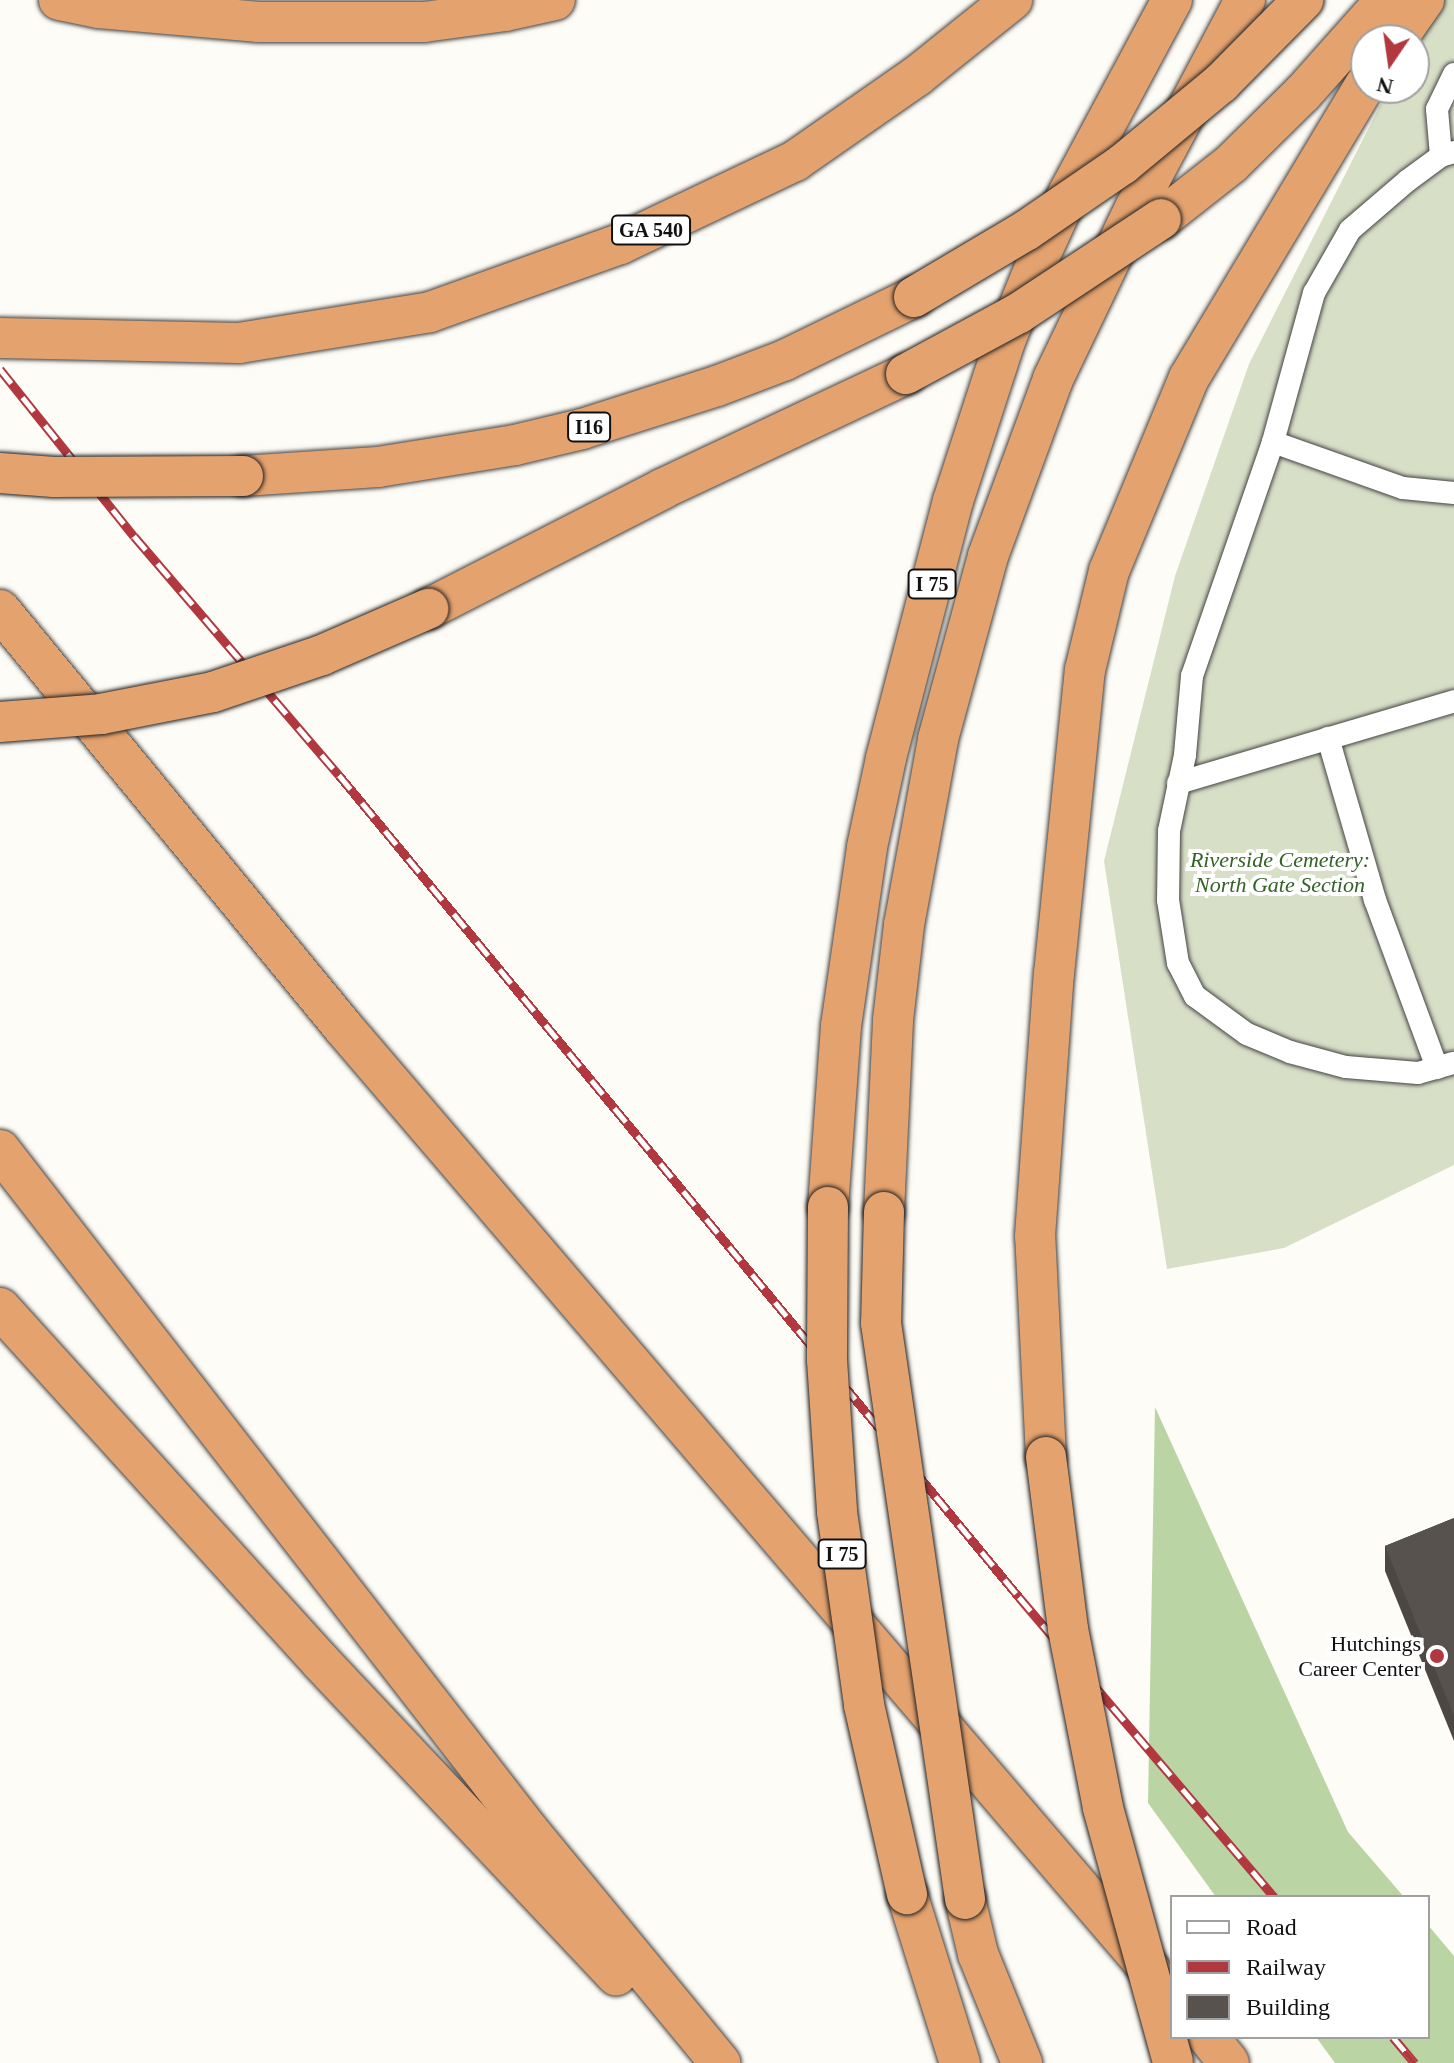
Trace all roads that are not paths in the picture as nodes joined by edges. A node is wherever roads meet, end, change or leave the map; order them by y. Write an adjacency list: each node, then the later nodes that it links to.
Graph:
1 (59, 0): 2 (highway)
2 (555, 0)
3 (1012, 0): 13 (highway, GA 540)
4 (1172, 0): 29 (highway, I 75, bridge)
5 (1245, 0): 30 (highway, I 75, bridge)
6 (1303, 0): 15 (highway, I16, bridge)
7 (1386, 0): 19 (highway, bridge)
8 (1424, 0): 9 (highway)
9 (1407, 24)
10 (1454, 74): 12 (street)
11 (1354, 104): 31 (highway, bridge)
12 (1448, 154): 14 (street)
13 (0, 338)
14 (1273, 442): 16 (street); 21 (street)
15 (0, 473)
16 (1454, 493)
17 (0, 610): 25 (highway)
18 (1454, 701): 20 (street)
19 (0, 722)
20 (1328, 738): 21 (street); 22 (street)
21 (1178, 783): 22 (street)
22 (1445, 1066)
23 (0, 1150): 28 (highway)
24 (0, 1308): 27 (highway)
25 (1170, 1994)
26 (1210, 2039): 32 (highway)
27 (702, 2063)
28 (720, 2063)
29 (960, 2063)
30 (1022, 2063)
31 (1173, 2063)
32 (1229, 2063)

